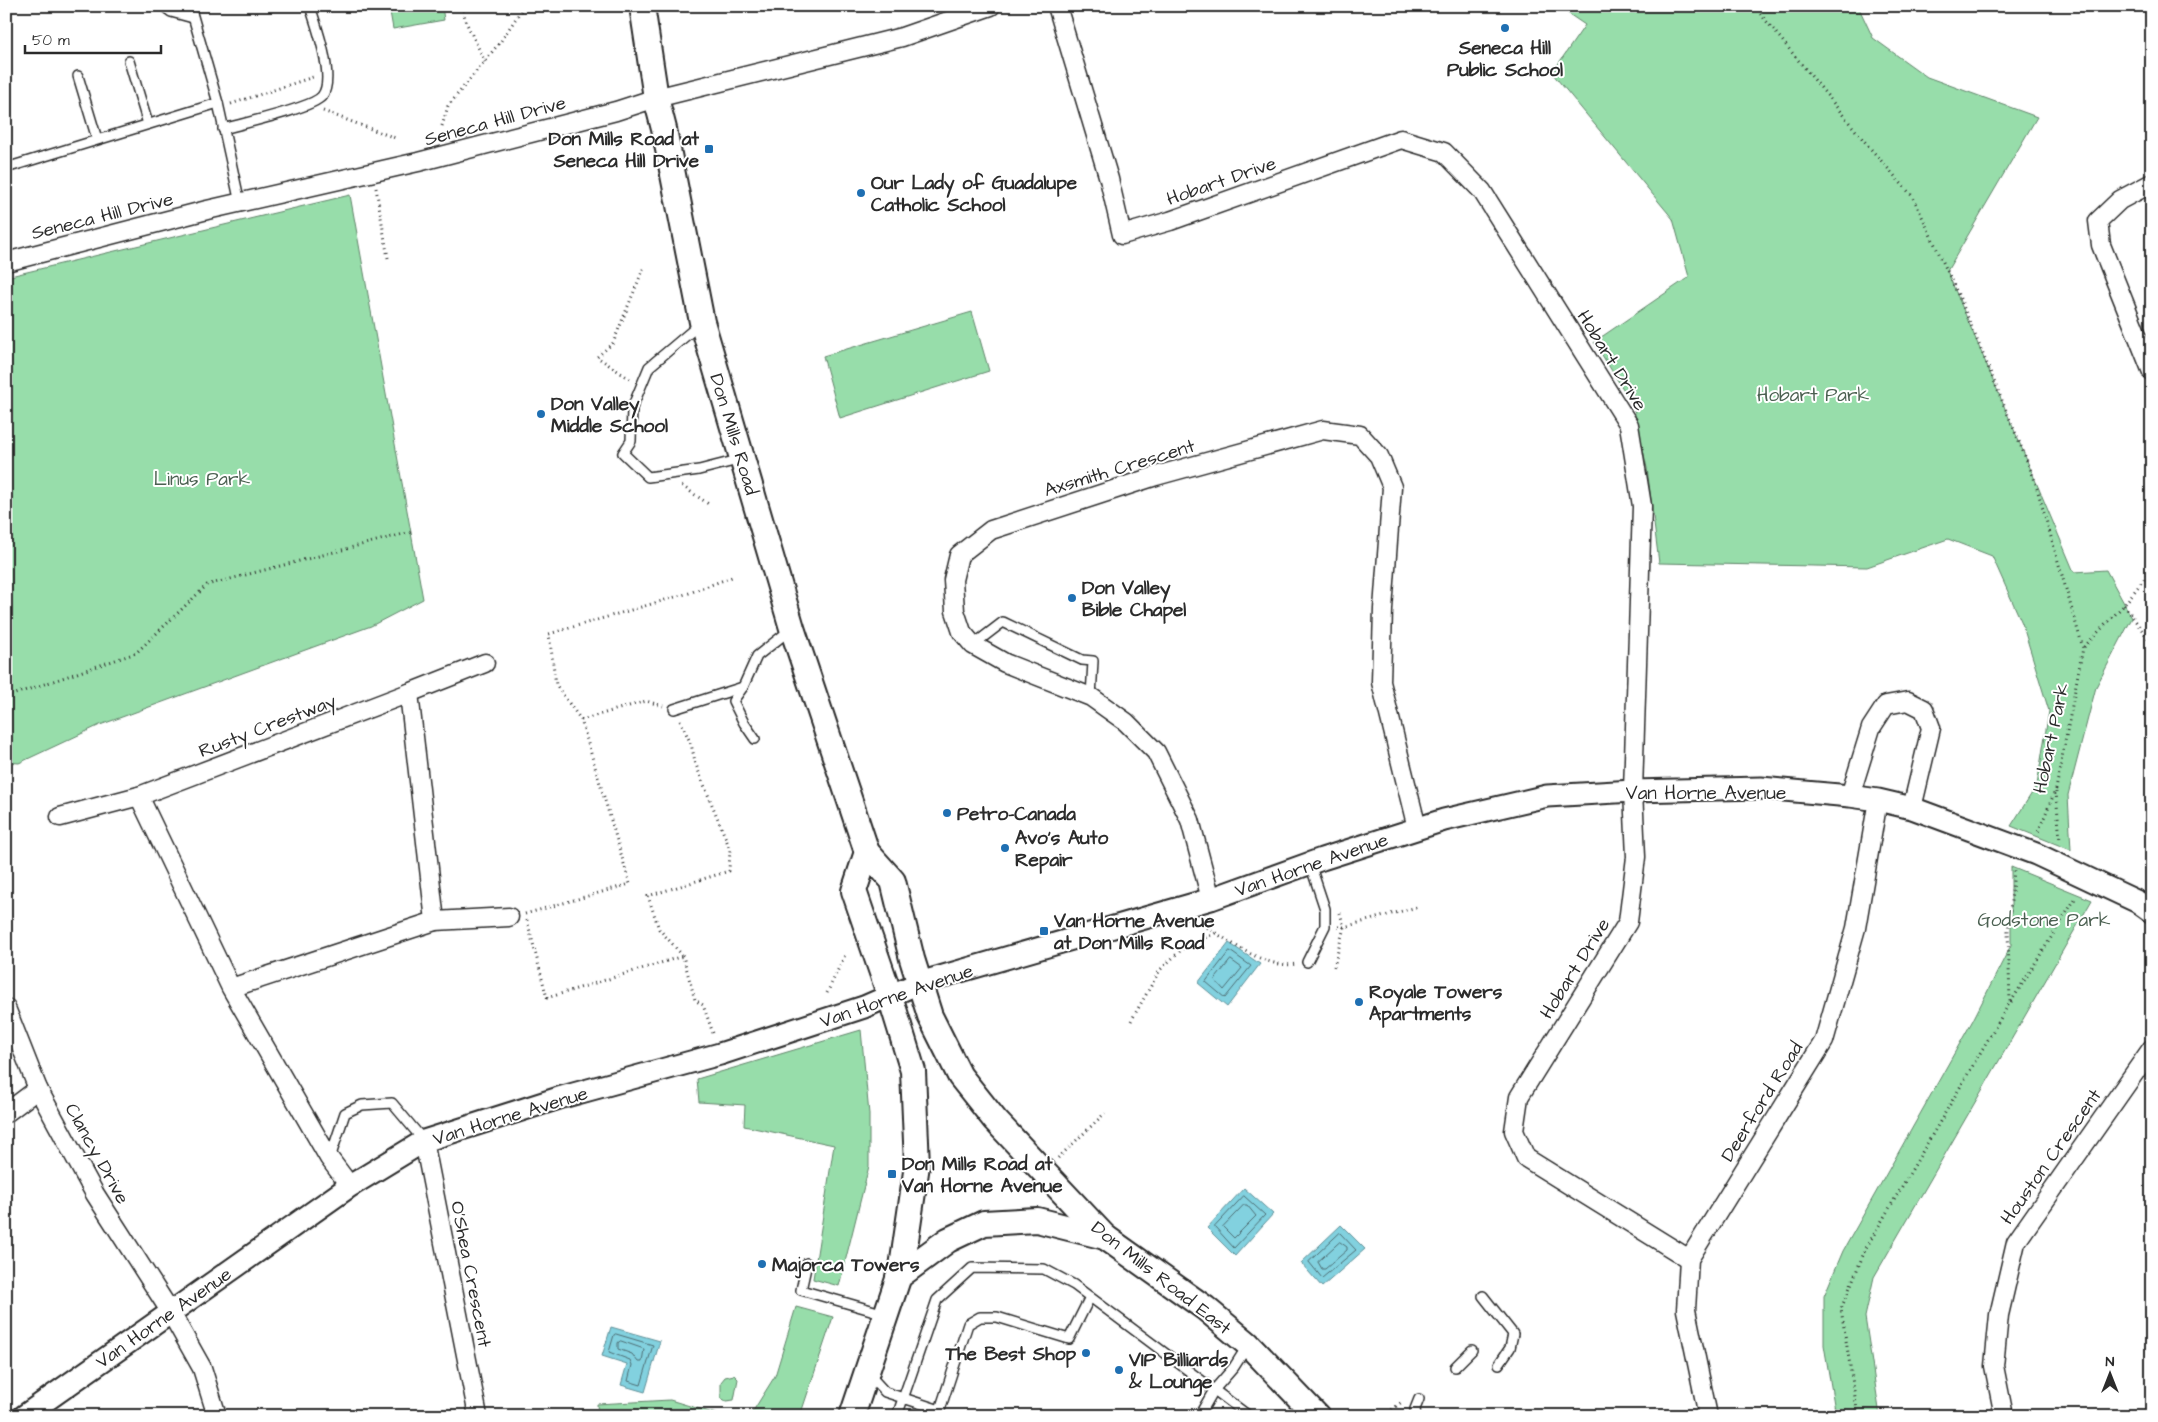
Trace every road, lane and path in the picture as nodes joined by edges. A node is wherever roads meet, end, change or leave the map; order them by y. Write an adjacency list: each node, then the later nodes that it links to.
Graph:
1 (163, 6): 10 (lane)
2 (190, 6): 10 (lane)
3 (310, 6): 13 (lane)
4 (462, 6): 12 (path)
5 (524, 6): 12 (path)
6 (642, 6): 15 (main road, Don Mills Road)
7 (991, 6): 15 (street, Seneca Hill Drive)
8 (1057, 6): 54 (street, Hobart Drive)
9 (1754, 6): 44 (path, Hobart Park)
10 (193, 18): 17 (lane)
11 (129, 61): 19 (lane)
12 (485, 62): 20 (path)
13 (326, 73): 16 (path); 18 (lane)
14 (78, 76): 22 (lane)
15 (656, 98): 25 (street, Seneca Hill Drive); 31 (main road, Don Mills Road)
16 (228, 99)
17 (218, 103): 19 (lane); 21 (lane)
18 (306, 104): 21 (lane); 23 (path)
19 (148, 124): 22 (lane)
20 (442, 126)
21 (223, 129): 27 (lane)
22 (97, 139): 24 (lane)
23 (398, 139)
24 (6, 168)
25 (374, 172): 27 (street, Seneca Hill Drive); 28 (path)
26 (2152, 183): 32 (street)
27 (240, 203): 29 (street, Seneca Hill Drive)
28 (388, 258)
29 (6, 262)
30 (644, 267): 33 (path)
31 (702, 322): 33 (lane); 34 (main road, Don Mills Road)
32 (2152, 372)
33 (641, 387): 35 (lane)
34 (743, 459): 35 (lane); 41 (main road, Don Mills Road)
35 (666, 476): 36 (path)
36 (710, 505)
37 (411, 532): 48 (path)
38 (2152, 568): 40 (path)
39 (732, 576): 51 (path)
40 (2124, 605): 42 (path); 44 (path)
41 (792, 628): 46 (lane); 63 (main road, Don Mills Road)
42 (2152, 644)
43 (973, 645): 49 (street, Axsmith Crescent); 49 (lane); 60 (street, Axsmith Crescent)
44 (2083, 648): 53 (path, Hobart Park)
45 (484, 663): 47 (street, Rusty Crestway)
46 (743, 687): 50 (lane); 52 (lane)
47 (409, 693): 55 (street, Rusty Crestway); 72 (street)
48 (6, 697)
49 (1091, 697): 66 (street, Axsmith Crescent)
50 (674, 709): 51 (path); 76 (path)
51 (581, 720): 76 (path)
52 (755, 739)
53 (2056, 789): 61 (path, Hobart Park); 62 (path)
54 (1633, 791): 56 (street, Van Horne Avenue); 60 (street, Van Horne Avenue); 95 (street, Hobart Drive)
55 (139, 796): 59 (street, Rusty Crestway); 79 (street)
56 (1850, 796): 57 (street, Van Horne Avenue); 58 (street)
57 (1878, 800): 58 (street, Van Horne Avenue); 95 (street, Deerford Road)
58 (1912, 808): 70 (street, Van Horne Avenue)
59 (60, 817)
60 (1417, 828): 64 (street, Van Horne Avenue)
61 (2038, 832)
62 (2060, 841)
63 (867, 852): 78 (main road, Don Mills Road); 81 (main road)
64 (1310, 864): 66 (street, Van Horne Avenue); 73 (lane)
65 (2014, 871): 82 (path)
66 (1211, 899): 69 (street, Van Horne Avenue)
67 (2075, 899): 82 (path)
68 (1417, 907): 73 (path)
69 (1176, 909): 74 (path); 78 (street, Van Horne Avenue)
70 (2152, 912)
71 (509, 917): 72 (street)
72 (435, 921): 79 (street)
73 (1324, 926): 77 (lane)
74 (1216, 932): 77 (path); 84 (path)
75 (846, 953): 80 (path)
76 (683, 956): 86 (path)
77 (1307, 962)
78 (919, 983): 81 (street, Van Horne Avenue); 94 (main road, Don Mills Road East)
79 (232, 988): 91 (street)
80 (827, 993)
81 (890, 996): 86 (street, Van Horne Avenue); 97 (main road)
82 (2010, 1002): 123 (path)
83 (6, 1008): 87 (street, Clancy Drive)
84 (1131, 1021)
85 (2152, 1048): 124 (street, Houston Crescent)
86 (720, 1054): 90 (street, Van Horne Avenue)
87 (38, 1089): 88 (street); 100 (street, Clancy Drive)
88 (6, 1113)
89 (1105, 1113): 92 (path)
90 (424, 1141): 91 (lane); 93 (street, Van Horne Avenue); 114 (street, O'Shea Crescent)
91 (330, 1158): 93 (street)
92 (1057, 1159)
93 (350, 1186): 100 (street, Van Horne Avenue)
94 (1105, 1236): 97 (main road); 102 (main road, Don Mills Road East)
95 (1689, 1259): 122 (street, Deerford Road)
96 (807, 1263): 101 (lane)
97 (898, 1277): 101 (main road)
98 (1483, 1296): 104 (lane)
99 (1090, 1297): 107 (lane); 109 (lane); 111 (lane)
100 (170, 1311): 112 (street, Van Horne Avenue); 113 (street)
101 (886, 1314): 105 (main road)
102 (1248, 1344): 107 (lane); 119 (main road, Don Mills Road East)
103 (1472, 1350): 106 (lane)
104 (1499, 1364)
105 (868, 1367): 109 (lane); 115 (main road)
106 (1455, 1367)
107 (1214, 1390): 117 (lane); 118 (lane)
108 (1408, 1397): 120 (path)
109 (903, 1398): 111 (lane); 116 (lane)
110 (1419, 1399): 121 (lane)
111 (939, 1413)
112 (24, 1416)
113 (216, 1416)
114 (478, 1416)
115 (852, 1416)
116 (897, 1416)
117 (1199, 1416)
118 (1249, 1416)
119 (1317, 1416)
120 (1384, 1416)
121 (1416, 1416)
122 (1708, 1416)
123 (1858, 1416)
124 (2004, 1416)

